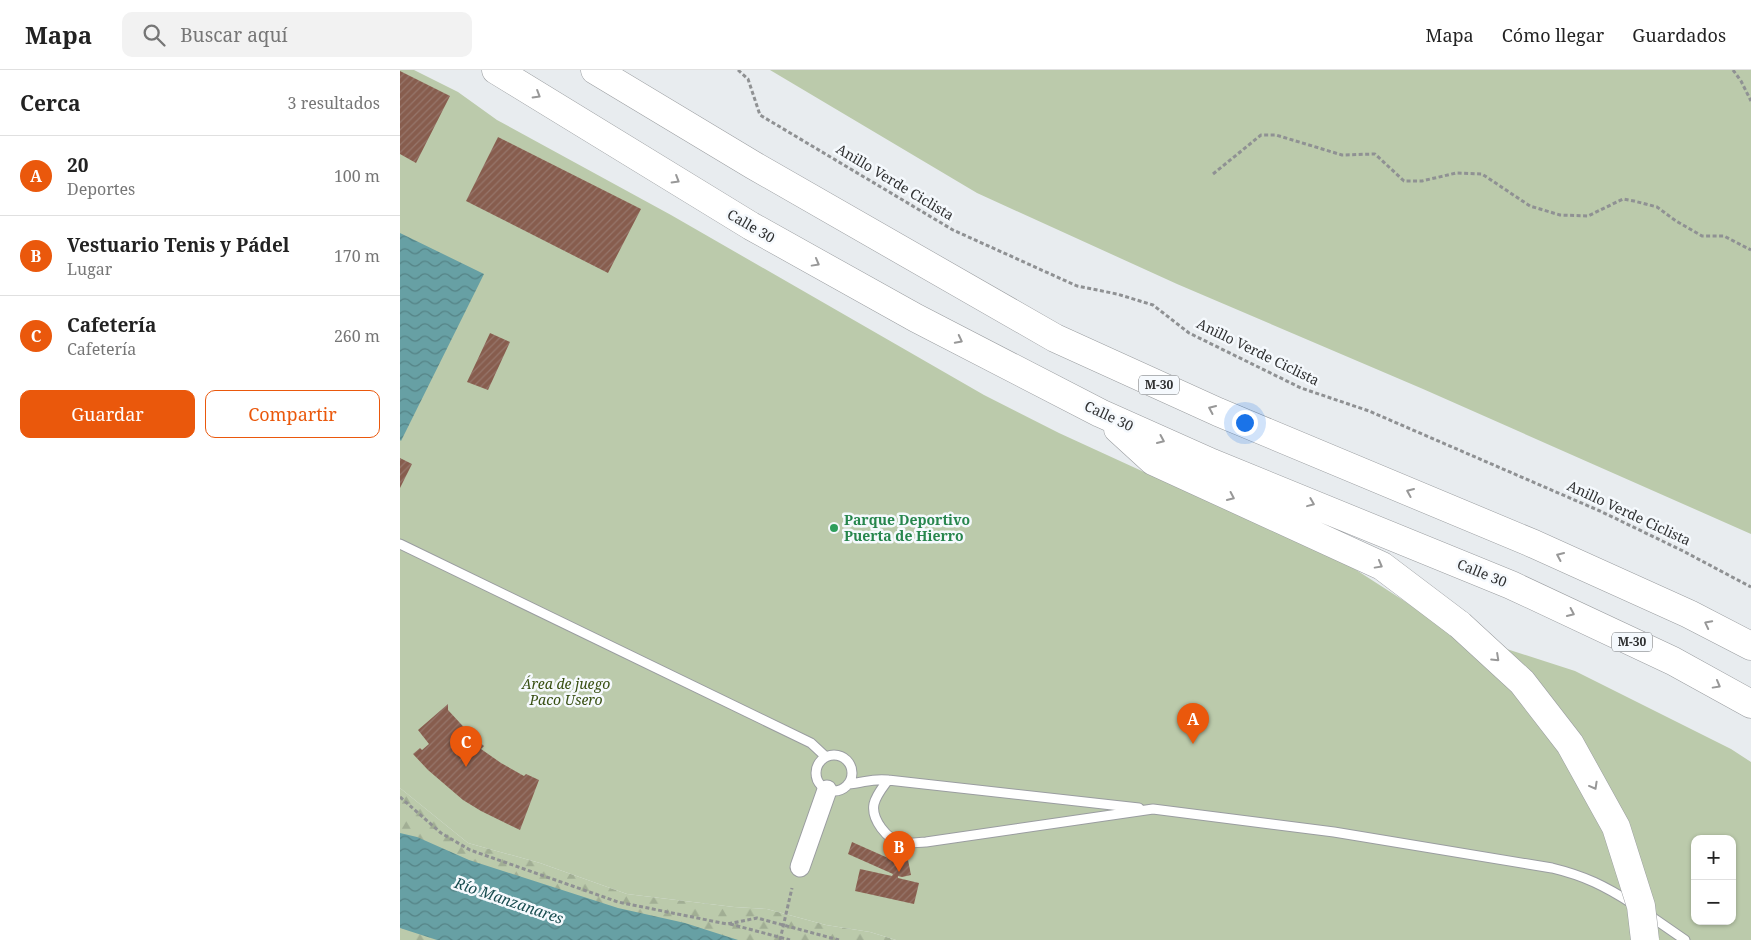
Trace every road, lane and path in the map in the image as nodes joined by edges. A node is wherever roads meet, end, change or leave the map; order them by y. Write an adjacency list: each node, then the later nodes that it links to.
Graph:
1 (496, 70): 8 (highway, Calle 30 / M-30, one-way to 8)
2 (595, 70): 11 (highway, M-30, one-way to 2)
3 (738, 70): 10 (path, Anillo Verde Ciclista)
4 (1733, 70): 5 (path)
5 (1751, 102)
6 (1213, 174): 7 (path)
7 (1751, 250)
8 (1100, 413): 12 (highway, Calle 30 / M-30, one-way to 12); 25 (highway, one-way to 25, bridge)
9 (400, 544): 13 (lane)
10 (1751, 587)
11 (1751, 646)
12 (1751, 704)
13 (826, 757): 15 (lane); 16 (lane)
14 (888, 780): 15 (lane); 18 (lane); 18 (lane)
15 (848, 784): 16 (lane)
16 (827, 790): 19 (street)
17 (400, 797): 21 (path)
18 (1153, 809): 26 (lane)
19 (800, 867)
20 (792, 888): 22 (path, bridge)
21 (727, 924): 23 (path); 24 (path)
22 (780, 940)
23 (790, 940)
24 (839, 940)
25 (1645, 940)
26 (1685, 940)

